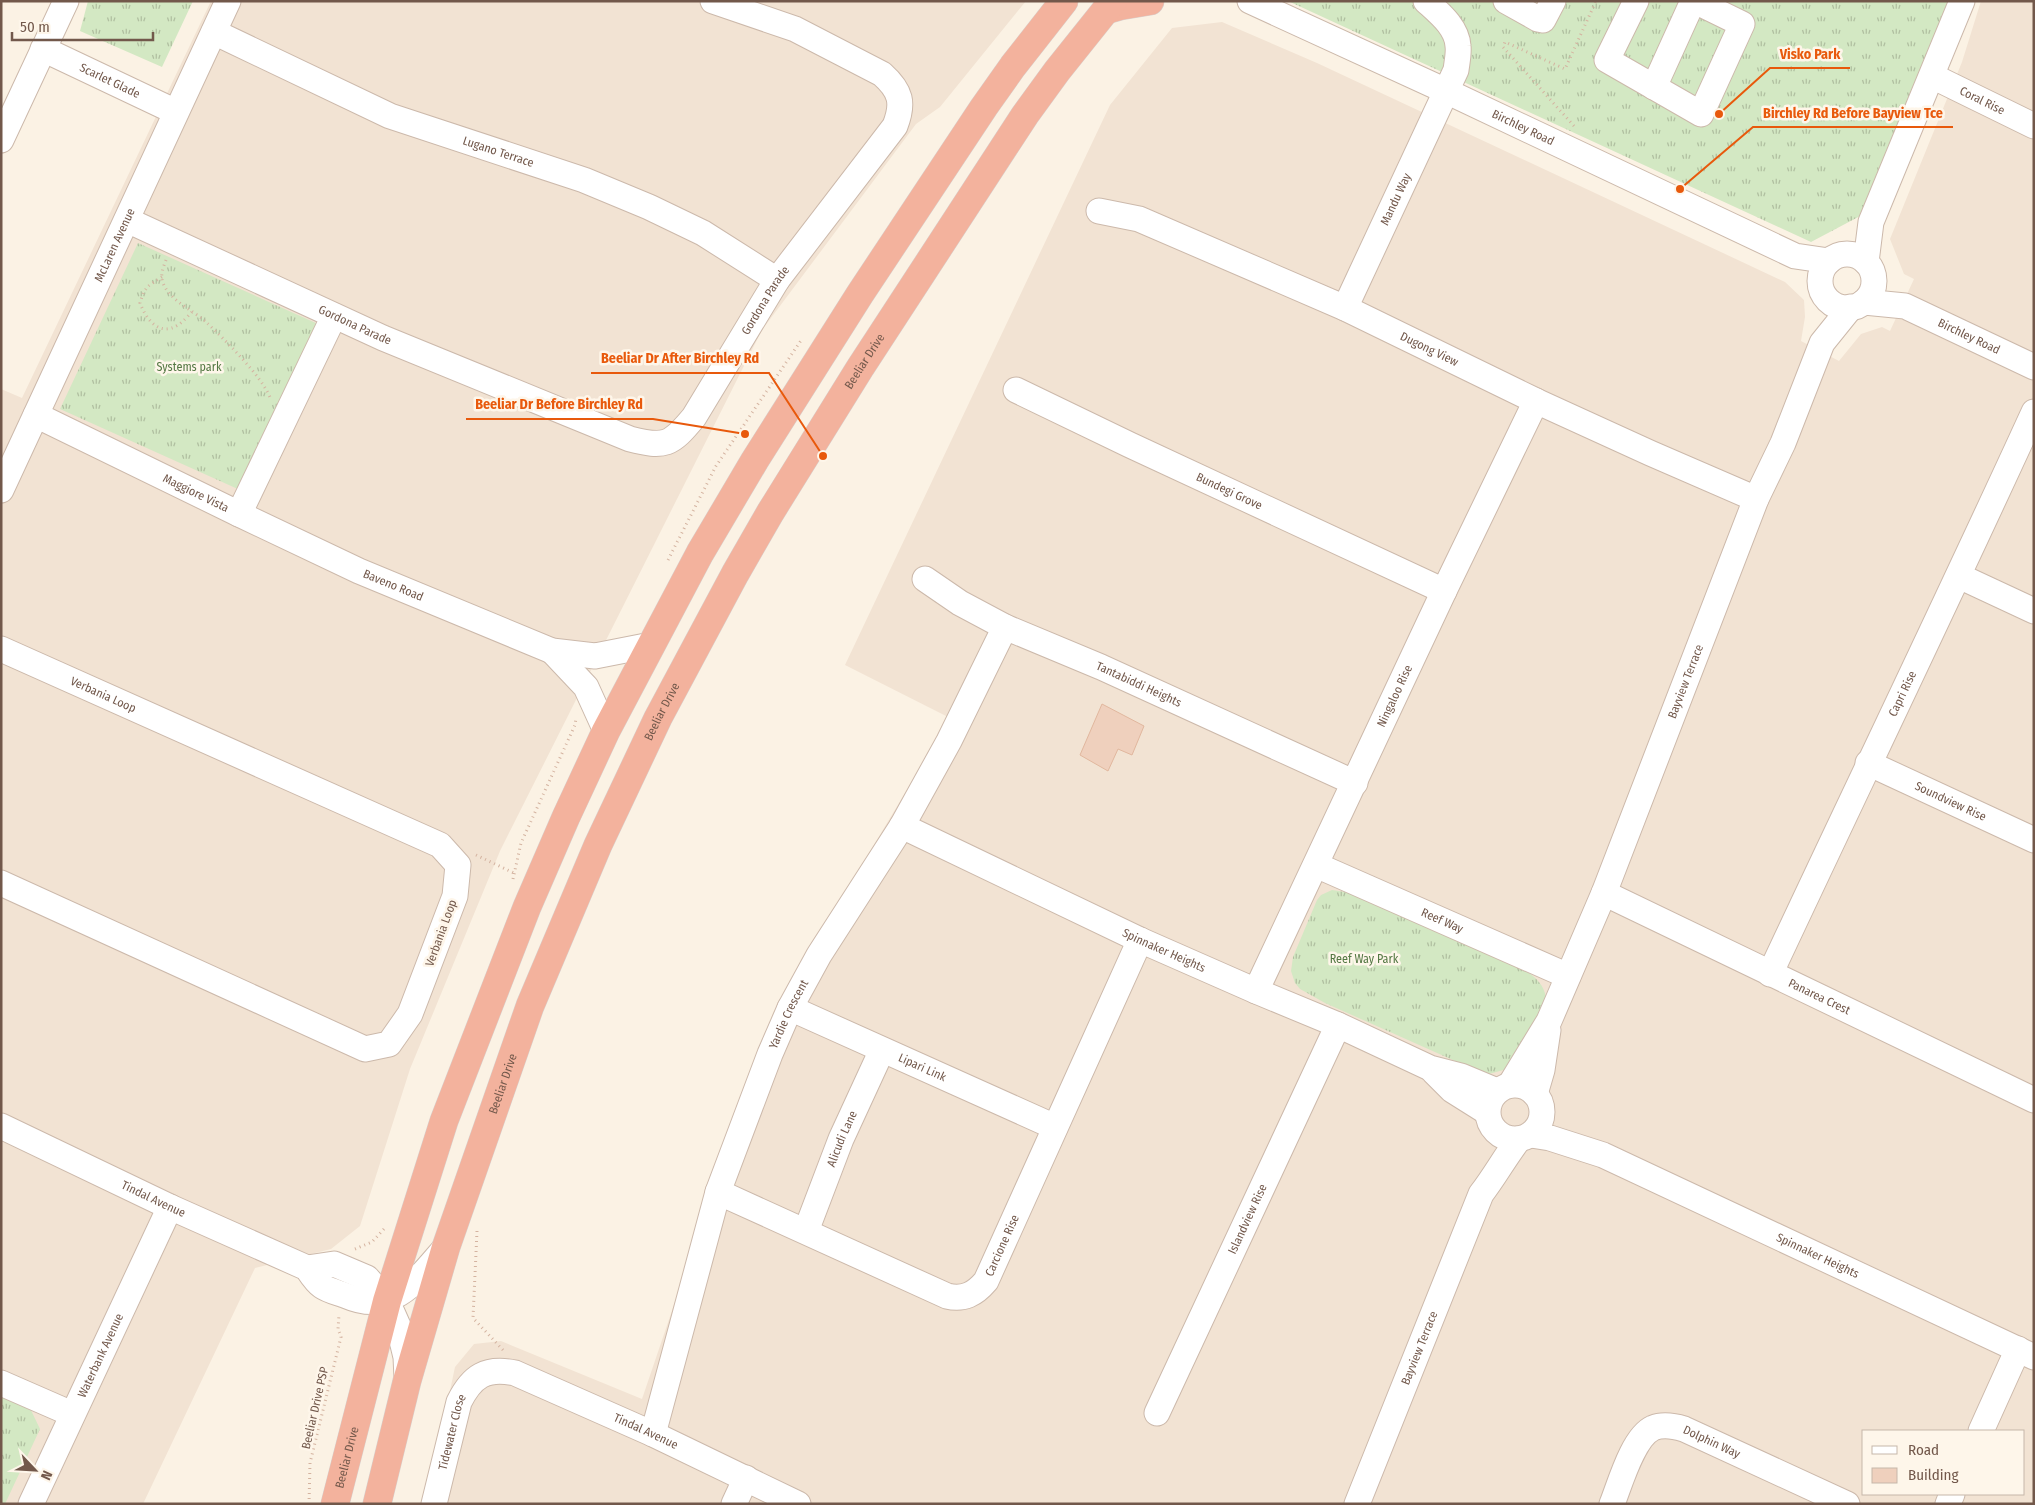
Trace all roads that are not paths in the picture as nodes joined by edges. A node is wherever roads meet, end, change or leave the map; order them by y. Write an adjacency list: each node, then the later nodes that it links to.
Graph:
1 (66, 1): 15 (street)
2 (228, 1): 14 (street, McLaren Avenue)
3 (713, 1): 30 (street, Gordona Parade)
4 (1064, 1): 24 (highway, Beeliar Drive)
5 (1150, 1): 13 (highway)
6 (1250, 1): 19 (street, Birchley Road)
7 (1426, 1): 19 (street, Mandu Way)
8 (1506, 1): 9 (street)
9 (1553, 1)
10 (1636, 1): 18 (street)
11 (1694, 1): 18 (street); 18 (street)
12 (1962, 1): 17 (street)
13 (1110, 6): 16 (highway, Beeliar Drive)
14 (214, 32): 20 (street, McLaren Avenue); 30 (street, Lugano Terrace)
15 (43, 49): 20 (street, Scarlet Glade); 22 (street)
16 (1056, 71): 24 (highway); 80 (highway, Beeliar Drive)
17 (1932, 76): 21 (street, Coral Rise); 26 (street)
18 (1654, 87)
19 (1446, 91): 27 (street, Birchley Road); 34 (street, Mandu Way)
20 (176, 112): 25 (street, McLaren Avenue)
21 (2034, 126)
22 (1, 140)
23 (1099, 211): 34 (street, Dugong View)
24 (915, 212): 50 (highway, Beeliar Drive)
25 (127, 220): 35 (street, Gordona Parade); 41 (street, McLaren Avenue)
26 (1871, 222): 28 (street); 29 (street)
27 (1795, 256): 28 (street, Birchley Road); 31 (street, Birchley Road)
28 (1836, 258): 29 (street); 31 (street)
29 (1870, 270): 32 (street); 33 (street, Birchley Road)
30 (777, 280): 35 (street, Gordona Parade)
31 (1822, 290): 32 (street); 36 (street, Bayview Terrace)
32 (1858, 305): 33 (street, Birchley Road); 36 (street, Bayview Terrace)
33 (1905, 306): 37 (street, Birchley Road)
34 (1346, 308): 39 (street, Dugong View)
35 (334, 316): 44 (street, Maggiore Vista)
36 (1822, 343): 43 (street, Bayview Terrace)
37 (2034, 367)
38 (1016, 390): 47 (street, Bundegi Grove)
39 (1536, 401): 43 (street, Dugong View); 47 (street, Ningaloo Rise)
40 (2034, 412): 45 (street, Capri Rise)
41 (36, 415): 42 (street, McLaren Avenue); 44 (street, Maggiore Vista)
42 (1, 490)
43 (1756, 499): 60 (street, Bayview Terrace)
44 (239, 514): 52 (street, Baveno Road)
45 (1959, 576): 48 (street); 54 (street, Capri Rise)
46 (925, 579): 49 (street, Tantabiddi Heights)
47 (1444, 591): 55 (street, Ningaloo Rise)
48 (2034, 611)
49 (1005, 628): 55 (street, Tantabiddi Heights); 56 (street, Yardie Crescent)
50 (651, 645): 52 (street, Baveno Road); 53 (highway, Beeliar Drive)
51 (1, 649): 59 (street, Verbania Loop)
52 (552, 651): 53 (street, Baveno Road)
53 (606, 731): 81 (highway, Beeliar Drive)
54 (1868, 763): 57 (street, Soundview Rise); 62 (street, Capri Rise)
55 (1355, 783): 58 (street, Ningaloo Rise)
56 (902, 826): 61 (street, Spinnaker Heights); 65 (street, Yardie Crescent)
57 (2034, 840)
58 (1316, 865): 63 (street, Reef Way); 64 (street, Ningaloo Rise)
59 (1, 883)
60 (1604, 893): 62 (street, Panarea Crest); 63 (street, Bayview Terrace)
61 (1140, 940): 64 (street, Spinnaker Heights); 73 (street, Carcione Rise)
62 (1770, 974): 69 (street, Panarea Crest)
63 (1568, 976): 66 (street, Bayview Terrace)
64 (1256, 991): 67 (street, Spinnaker Heights)
65 (790, 1008): 68 (street, Lipari Link); 76 (street, Yardie Crescent)
66 (1549, 1020): 70 (street, Bayview Terrace); 71 (street, Bayview Terrace)
67 (1338, 1025): 71 (street, Spinnaker Heights); 86 (street, Islandview Rise)
68 (882, 1050): 73 (street, Lipari Link); 79 (street, Alicudi Lane)
69 (2034, 1100)
70 (1538, 1101): 71 (street); 74 (street); 75 (street, Spinnaker Heights)
71 (1497, 1104): 74 (street); 77 (street, Bayview Terrace)
72 (1, 1126): 78 (street, Tindal Avenue)
73 (1055, 1127): 79 (street, Carcione Rise)
74 (1525, 1137): 75 (street, Spinnaker Heights); 77 (street, Bayview Terrace)
75 (1603, 1155): 82 (street, Spinnaker Heights)
76 (718, 1192): 79 (street, Carcione Rise); 89 (street, Yardie Crescent)
77 (1482, 1194): 97 (street, Bayview Terrace)
78 (170, 1207): 81 (street, Tindal Avenue); 87 (street, Waterbank Avenue)
79 (806, 1231)
80 (446, 1247): 81 (street); 84 (highway, Beeliar Drive)
81 (386, 1301): 84 (street); 92 (highway, Beeliar Drive)
82 (2026, 1353): 88 (street)
83 (488, 1371): 89 (street, Tindal Avenue); 94 (street, Tidewater Close)
84 (408, 1381): 93 (highway, Beeliar Drive)
85 (1, 1383): 87 (street)
86 (1157, 1413)
87 (72, 1414): 91 (street, Waterbank Avenue)
88 (1981, 1430)
89 (653, 1434): 90 (street, Tindal Avenue)
90 (746, 1478): 95 (street); 96 (street, Tindal Avenue)
91 (31, 1504)
92 (335, 1504)
93 (377, 1504)
94 (434, 1504)
95 (734, 1504)
96 (798, 1504)
97 (1357, 1504)
98 (1612, 1504): 99 (street, Dolphin Way)
99 (1847, 1504)

